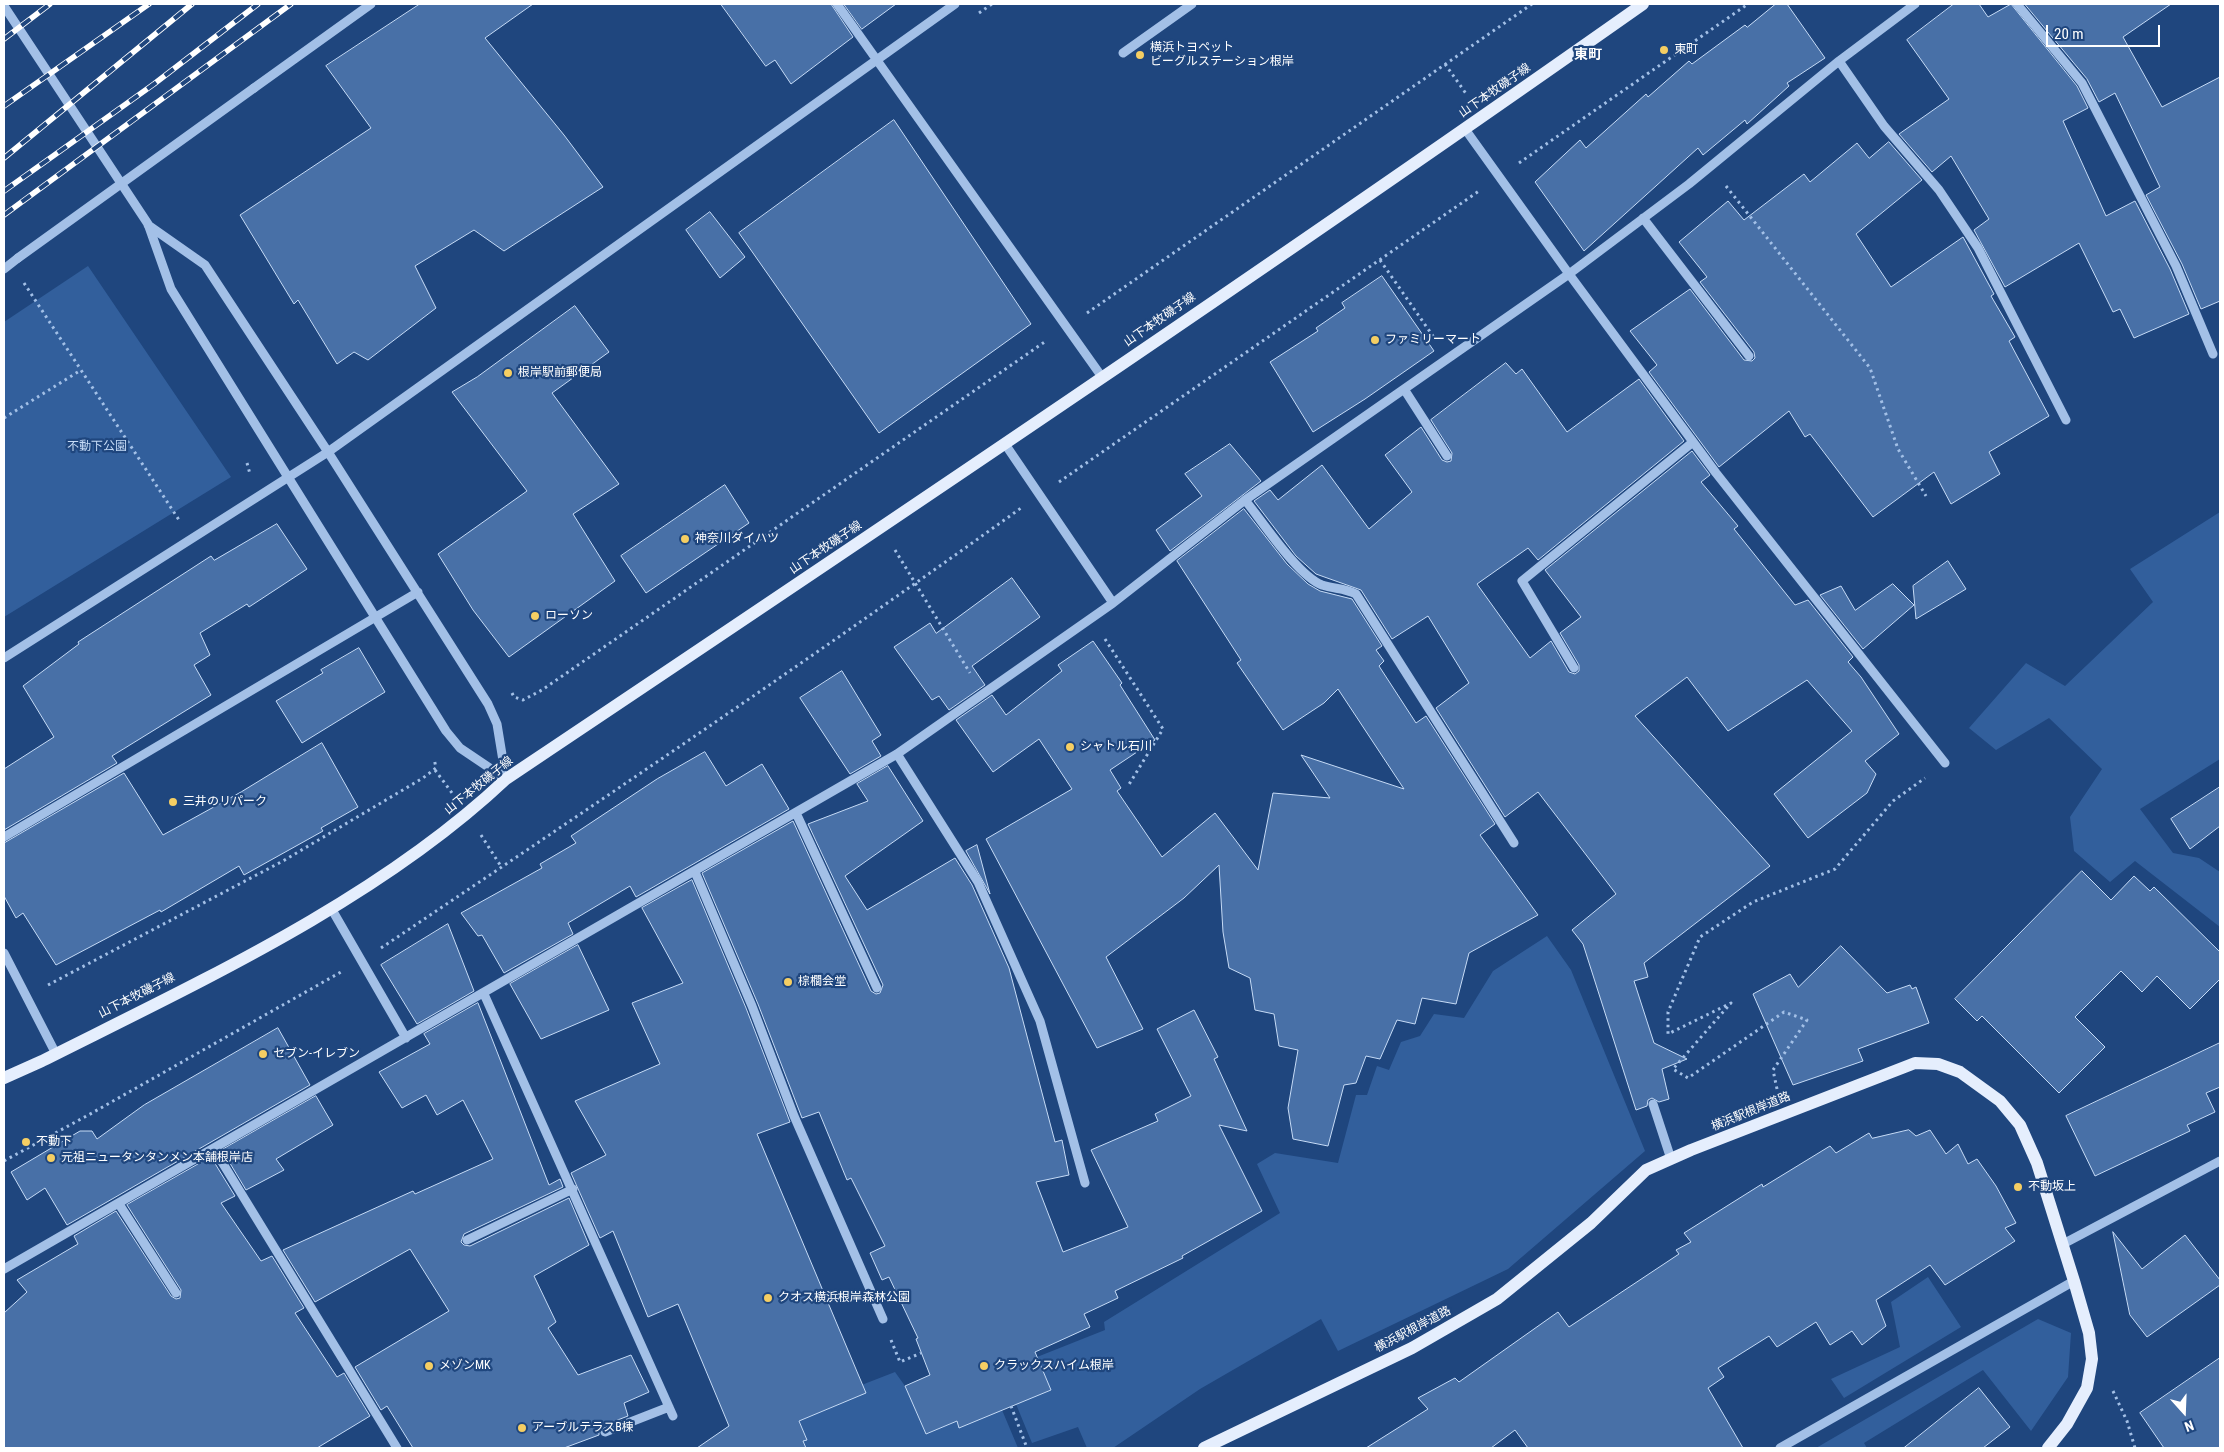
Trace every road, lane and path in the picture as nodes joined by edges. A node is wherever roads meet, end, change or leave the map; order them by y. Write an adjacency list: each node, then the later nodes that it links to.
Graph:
1 (371, 4): 20 (street, bridge)
2 (837, 4): 12 (street)
3 (955, 4): 12 (street)
4 (1192, 4): 11 (street)
5 (1532, 4): 22 (path)
6 (1643, 4): 14 (main road, 山下本牧磯子線)
7 (1748, 4): 16 (path)
8 (1915, 4): 13 (street)
9 (2017, 4): 25 (street)
10 (4, 6): 18 (street)
11 (1123, 53)
12 (876, 59): 28 (street); 34 (street)
13 (1839, 61): 15 (street); 31 (street)
14 (1466, 129): 16 (street); 28 (main road, 山下本牧磯子線)
15 (1710, 166): 17 (street); 38 (path)
16 (1500, 177): 19 (path); 21 (street)
17 (1643, 218): 21 (street); 26 (street)
18 (148, 224): 34 (street); 36 (street)
19 (1380, 260): 24 (path); 37 (path)
20 (11, 263): 27 (path)
21 (1569, 274): 29 (street); 32 (street)
22 (1081, 317)
23 (1052, 338): 49 (path)
24 (1437, 342)
25 (2213, 354)
26 (1749, 356)
27 (81, 370): 30 (path); 40 (path)
28 (1102, 377): 33 (main road, 山下本牧磯子線)
29 (1404, 389): 35 (street); 39 (street)
30 (4, 418)
31 (2066, 420)
32 (1693, 442): 48 (street); 53 (street)
33 (1005, 444): 37 (street); 41 (main road, 山下本牧磯子線)
34 (328, 452): 36 (street); 43 (street)
35 (1447, 456)
36 (288, 480): 46 (street); 47 (street)
37 (1039, 495): 42 (path); 44 (street)
38 (1926, 496)
39 (1245, 500): 44 (street); 58 (street)
40 (182, 525)
41 (881, 527): 42 (path); 54 (main road, 山下本牧磯子線)
42 (916, 583): 50 (path); 62 (path)
43 (418, 592): 46 (street); 54 (street)
44 (1112, 603): 45 (street)
45 (1091, 617): 50 (street); 55 (path)
46 (375, 618): 54 (street); 57 (street)
47 (4, 658)
48 (1574, 668)
49 (509, 689)
50 (982, 692): 52 (street)
51 (429, 750): 65 (path)
52 (897, 754): 56 (street); 75 (street)
53 (1944, 764): 70 (path)
54 (506, 779): 60 (main road, 山下本牧磯子線)
55 (1128, 786)
56 (796, 813): 59 (street); 63 (street)
57 (4, 837)
58 (1514, 843)
59 (695, 872): 64 (street); 83 (street)
60 (330, 908): 62 (street); 67 (main road, 山下本牧磯子線)
61 (4, 952): 65 (street)
62 (362, 960): 66 (street); 73 (path)
63 (877, 988)
64 (484, 994): 66 (street); 76 (street)
65 (27, 996): 67 (street)
66 (406, 1038): 71 (street)
67 (56, 1054): 68 (main road, 山下本牧磯子線)
68 (4, 1078)
69 (1653, 1104): 72 (street)
70 (1784, 1114): 72 (main road, 横浜駅根岸道路); 79 (main road, 横浜駅根岸道路)
71 (214, 1149): 77 (street); 89 (street)
72 (1671, 1159): 91 (main road, 横浜駅根岸道路)
73 (4, 1160)
74 (2220, 1161): 79 (street)
75 (1085, 1183)
76 (573, 1189): 78 (street); 88 (street)
77 (119, 1204): 80 (street); 82 (street)
78 (467, 1240)
79 (2063, 1244): 81 (main road, 横浜駅根岸道路)
80 (4, 1269)
81 (2074, 1281): 92 (street); 93 (main road, 横浜駅根岸道路)
82 (176, 1294)
83 (882, 1318)
84 (921, 1353): 85 (path)
85 (898, 1356)
86 (1011, 1406): 90 (path)
87 (2127, 1421): 94 (path)
88 (605, 1432)
89 (396, 1448)
90 (1027, 1448)
91 (1204, 1448)
92 (1780, 1448)
93 (2048, 1448)
94 (2136, 1448)

